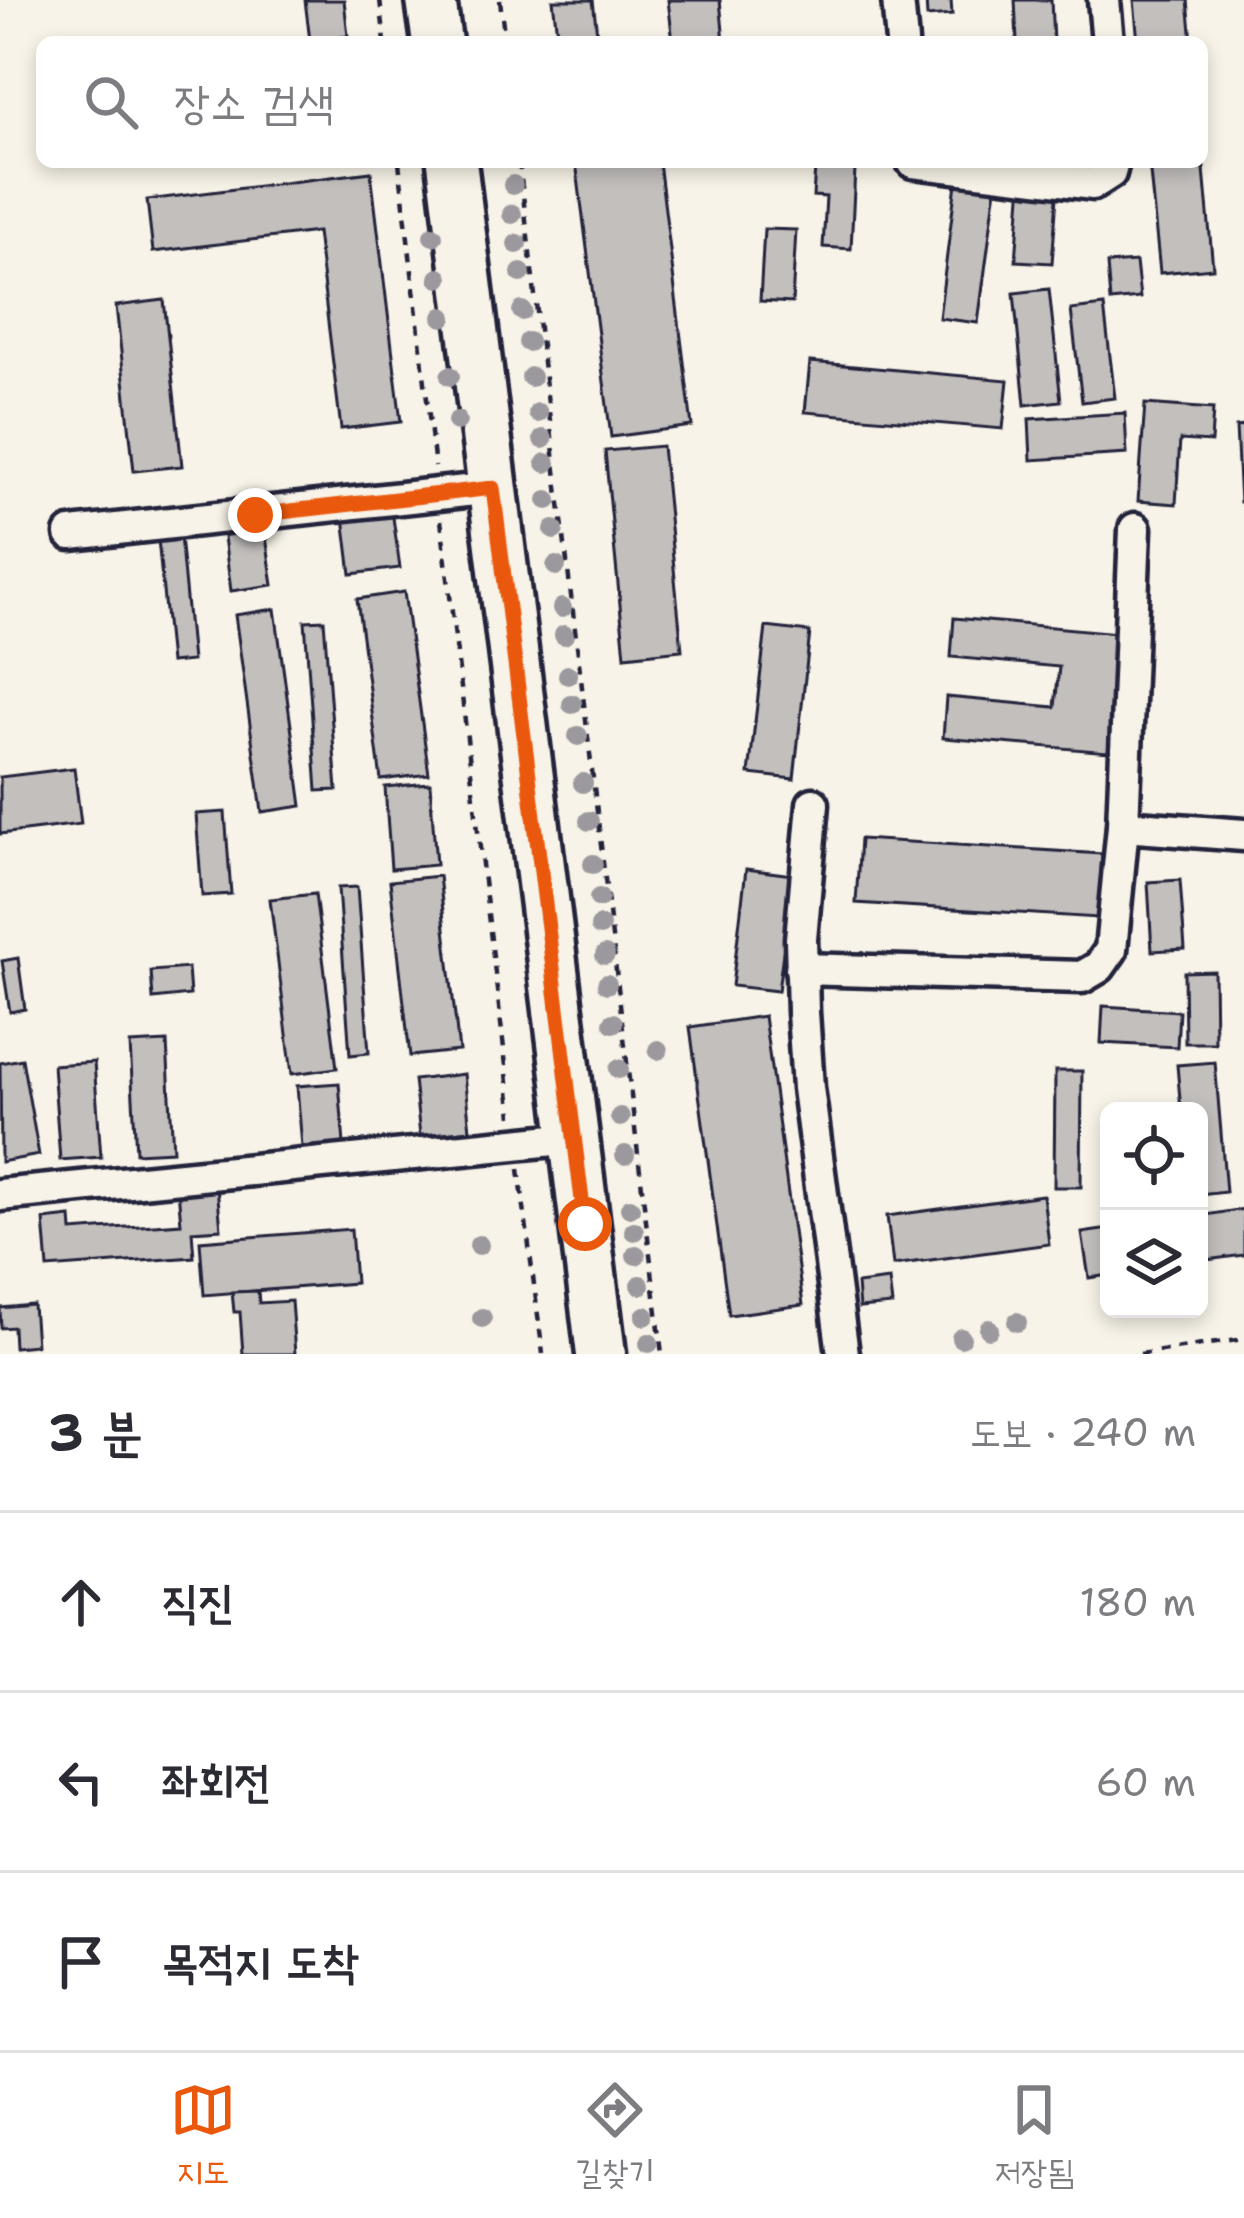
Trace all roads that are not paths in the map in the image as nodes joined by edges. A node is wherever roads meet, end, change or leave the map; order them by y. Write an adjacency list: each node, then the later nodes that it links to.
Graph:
1 (431, 0): 4 (main road)
2 (898, 0): 5 (street)
3 (1104, 0): 6 (street)
4 (435, 36)
5 (901, 36)
6 (1107, 36)
7 (453, 168): 10 (main road)
8 (962, 168): 9 (street)
9 (1111, 168)
10 (493, 488): 12 (street); 17 (main road)
11 (1135, 530): 14 (street)
12 (71, 534)
13 (813, 804): 16 (street)
14 (1123, 826): 15 (street); 16 (street)
15 (1244, 835)
16 (801, 969): 20 (street)
17 (574, 1138): 18 (street); 19 (main road)
18 (0, 1195)
19 (601, 1354)
20 (843, 1354)

